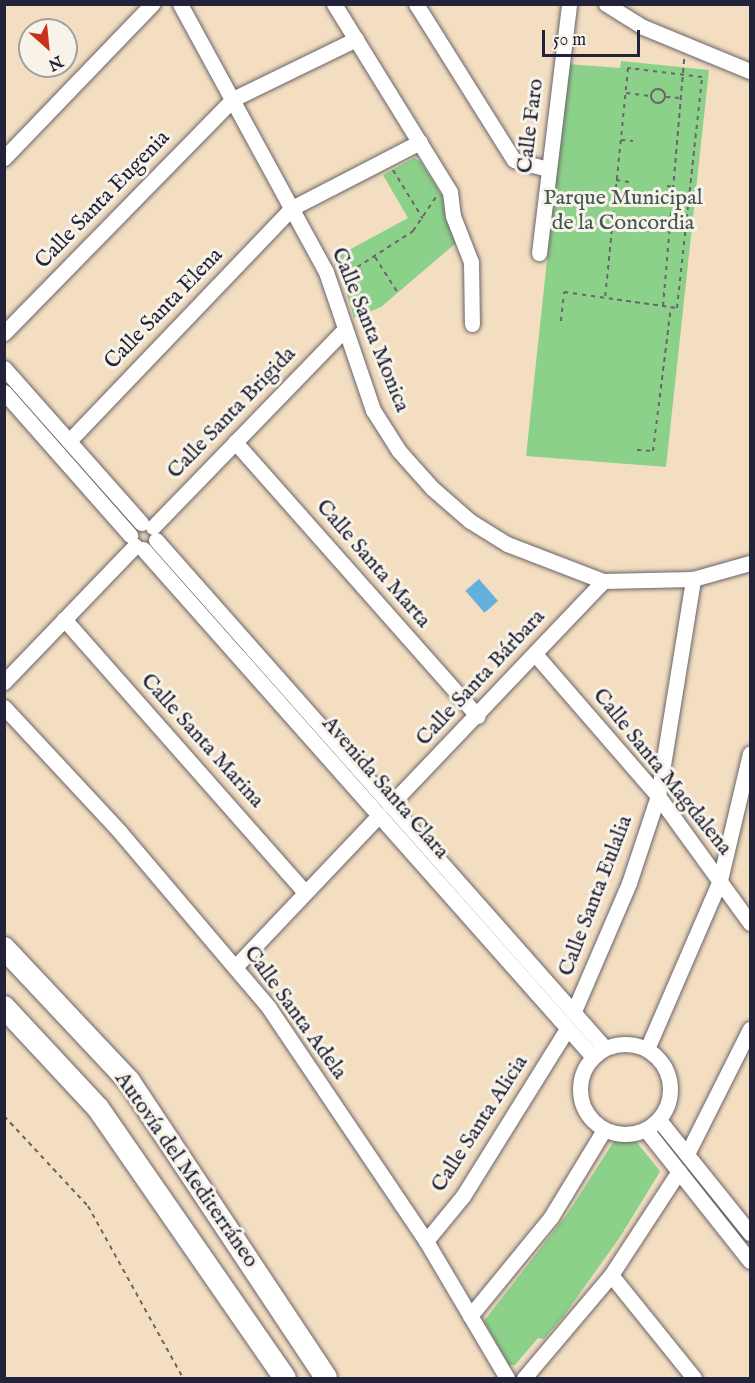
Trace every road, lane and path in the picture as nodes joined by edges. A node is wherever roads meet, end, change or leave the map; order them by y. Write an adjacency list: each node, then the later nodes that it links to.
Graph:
1 (152, 4): 20 (street)
2 (180, 4): 14 (street, Calle Santa Monica)
3 (334, 4): 7 (street)
4 (416, 4): 22 (street)
5 (569, 4): 22 (street, Calle Faro)
6 (606, 4): 8 (street)
7 (356, 39): 14 (street, Calle Santa Eugenia); 17 (street)
8 (750, 71)
9 (683, 75): 10 (path); 13 (path); 40 (path)
10 (626, 93): 11 (path); 15 (path)
11 (650, 96): 12 (path); 12 (path)
12 (665, 97): 13 (path)
13 (681, 98): 19 (path)
14 (233, 99): 28 (street, Calle Santa Monica); 44 (street, Calle Santa Eugenia)
15 (621, 140): 16 (path); 23 (path)
16 (633, 141)
17 (420, 142): 21 (street, Calle Santa Elena); 27 (street)
18 (672, 146): 19 (path)
19 (677, 147): 26 (path)
20 (4, 158)
21 (386, 160): 28 (street, Calle Santa Elena); 29 (path)
22 (548, 169): 34 (street, Calle Faro)
23 (616, 180): 24 (path); 32 (path)
24 (629, 182)
25 (667, 186): 26 (path)
26 (673, 187): 39 (path)
27 (449, 190): 29 (path); 42 (street)
28 (292, 208): 36 (street, Calle Santa Monica); 47 (street, Calle Santa Elena)
29 (423, 219): 30 (path)
30 (413, 231): 31 (path); 35 (path)
31 (416, 235)
32 (609, 243): 33 (path); 38 (path)
33 (616, 244)
34 (539, 253)
35 (374, 256): 36 (path); 37 (path)
36 (330, 285): 43 (street, Calle Santa Monica)
37 (398, 293)
38 (604, 297): 39 (path); 41 (path)
39 (663, 306): 40 (path)
40 (671, 307): 49 (path)
41 (561, 321)
42 (472, 324)
43 (344, 330): 48 (street, Calle Santa Brigida); 54 (street, Calle Santa Monica)
44 (4, 333)
45 (4, 368): 47 (street, Avenida Santa Clara)
46 (4, 392): 51 (street, Avenida Santa Clara)
47 (69, 441): 50 (street, Avenida Santa Clara)
48 (235, 442): 50 (street, Calle Santa Brigida); 59 (street, Calle Santa Marta)
49 (637, 450)
50 (150, 530): 51 (street); 51 (street); 62 (street, Avenida Santa Clara)
51 (136, 543): 55 (street); 62 (street, Avenida Santa Clara)
52 (750, 563): 53 (street, Calle Santa Monica)
53 (693, 579): 54 (street, Calle Santa Monica); 61 (street, Calle Santa Eulalia)
54 (603, 581): 56 (street, Calle Santa Bárbara)
55 (64, 619): 57 (street); 64 (street, Calle Santa Marina)
56 (535, 654): 59 (street, Calle Santa Bárbara); 61 (street, Calle Santa Magdalena)
57 (4, 682)
58 (4, 707): 67 (street, Calle Santa Adela)
59 (477, 716): 62 (street, Calle Santa Bárbara)
60 (750, 753): 63 (street)
61 (658, 796): 63 (street, Calle Santa Magdalena); 69 (street, Calle Santa Eulalia)
62 (385, 810): 64 (street, Calle Santa Bárbara); 69 (street, Avenida Santa Clara); 70 (street, Avenida Santa Clara)
63 (720, 880): 65 (street, Calle Santa Magdalena); 72 (street)
64 (305, 892): 67 (street, Calle Santa Bárbara)
65 (750, 923)
66 (4, 948): 87 (highway, Autovía del Mediterráneo)
67 (235, 967): 81 (street, Calle Santa Adela)
68 (4, 1007): 86 (highway, Autovía del Mediterráneo)
69 (573, 1011): 73 (street, Avenida Santa Clara)
70 (567, 1029): 73 (street, Avenida Santa Clara); 81 (street, Calle Santa Alicia)
71 (749, 1036): 78 (street)
72 (647, 1049): 73 (street); 75 (street)
73 (599, 1053): 76 (street)
74 (4, 1116): 85 (path)
75 (659, 1120): 77 (street); 78 (street)
76 (604, 1130): 77 (street); 84 (street)
77 (646, 1130): 79 (street)
78 (687, 1154): 80 (street)
79 (679, 1171): 82 (street); 83 (street)
80 (750, 1233)
81 (426, 1241): 84 (street, Calle Santa Adela)
82 (750, 1261)
83 (611, 1275): 89 (street); 90 (street)
84 (470, 1316): 88 (street, Calle Santa Adela)
85 (183, 1378)
86 (285, 1378)
87 (326, 1378)
88 (507, 1378)
89 (524, 1378)
90 (694, 1378)

